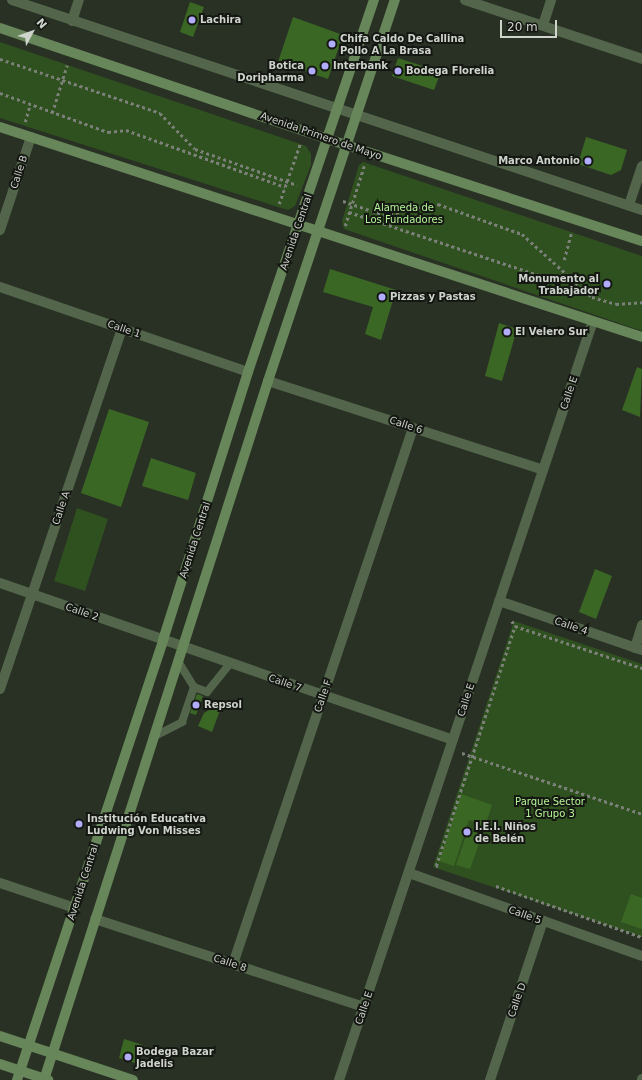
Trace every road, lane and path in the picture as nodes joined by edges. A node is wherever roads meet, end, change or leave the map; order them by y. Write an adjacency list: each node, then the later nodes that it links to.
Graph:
1 (12, 0): 7 (street)
2 (79, 0): 7 (street)
3 (374, 0): 13 (street, Avenida Central)
4 (395, 0): 15 (street, Avenida Central)
5 (466, 0): 8 (street)
6 (551, 0): 8 (street)
7 (72, 21): 13 (street)
8 (543, 25): 11 (street)
9 (0, 28): 10 (street, Avenida Primero de Mayo)
10 (72, 52): 14 (path); 17 (street, Avenida Primero de Mayo)
11 (642, 59)
12 (0, 94): 14 (path)
13 (336, 108): 15 (street); 19 (street, Avenida Central)
14 (52, 113): 23 (path)
15 (356, 114): 20 (street, Avenida Central); 24 (street)
16 (0, 127): 18 (street)
17 (304, 131): 19 (street, Avenida Primero de Mayo); 23 (path)
18 (30, 137): 27 (street); 30 (street, Calle B)
19 (326, 138): 20 (street, Avenida Primero de Mayo); 29 (street, Avenida Central)
20 (346, 145): 21 (street, Avenida Primero de Mayo); 31 (street, Avenida Central)
21 (368, 152): 26 (path); 28 (street, Avenida Primero de Mayo)
22 (642, 166): 24 (street)
23 (285, 187): 27 (path)
24 (629, 206): 25 (street)
25 (642, 210)
26 (349, 212): 32 (path); 35 (path)
27 (275, 218): 29 (street)
28 (576, 220): 33 (street, Avenida Primero de Mayo); 34 (path)
29 (298, 225): 31 (street); 40 (street, Avenida Central)
30 (0, 230)
31 (318, 232): 32 (street); 41 (street, Avenida Central)
32 (341, 239): 37 (street)
33 (642, 241)
34 (564, 260)
35 (560, 282)
36 (0, 287): 38 (street, Calle 1)
37 (593, 321): 39 (street); 43 (street, Calle E)
38 (122, 328): 40 (street, Calle 1); 45 (street, Calle A)
39 (642, 337)
40 (248, 372): 48 (street, Avenida Central)
41 (268, 381): 42 (street, Calle 6); 49 (street, Avenida Central)
42 (412, 428): 43 (street, Calle 6); 56 (street, Calle F)
43 (543, 470): 46 (street, Calle E)
44 (0, 584): 45 (street, Calle 2)
45 (32, 594): 48 (street, Calle 2); 55 (street, Calle A)
46 (500, 601): 50 (street, Calle 4); 58 (street, Calle E)
47 (642, 625): 50 (street)
48 (163, 640): 49 (street, Calle 7); 65 (street, Avenida Central)
49 (182, 648): 51 (street, Avenida Central); 52 (street, Calle 7)
50 (638, 649)
51 (178, 661): 54 (lane); 57 (street, Avenida Central)
52 (230, 664): 54 (lane); 56 (street, Calle 7)
53 (642, 668): 59 (path)
54 (194, 687): 57 (lane)
55 (0, 689)
56 (323, 695): 58 (street, Calle 7); 70 (street, Calle F)
57 (153, 737): 66 (street, Avenida Central)
58 (452, 744): 59 (path); 62 (street, Calle E)
59 (472, 756): 60 (path); 61 (path)
60 (642, 814)
61 (443, 868)
62 (409, 873): 67 (street, Calle 5); 71 (street, Calle E)
63 (0, 883): 65 (street)
64 (495, 886): 68 (path)
65 (75, 908): 73 (street, Avenida Central)
66 (95, 919): 70 (street, Calle 8); 74 (street, Avenida Central)
67 (544, 921): 69 (street, Calle 5); 80 (street, Calle D)
68 (642, 937)
69 (642, 956)
70 (233, 964): 71 (street, Calle 8)
71 (364, 1007): 79 (street, Calle E)
72 (0, 1036): 73 (street)
73 (28, 1046): 74 (street); 76 (street, Avenida Central)
74 (52, 1054): 77 (street, Avenida Central); 78 (street)
75 (0, 1064): 76 (street)
76 (18, 1076): 77 (street)
77 (45, 1080)
78 (133, 1080)
79 (339, 1080)
80 (490, 1080)

